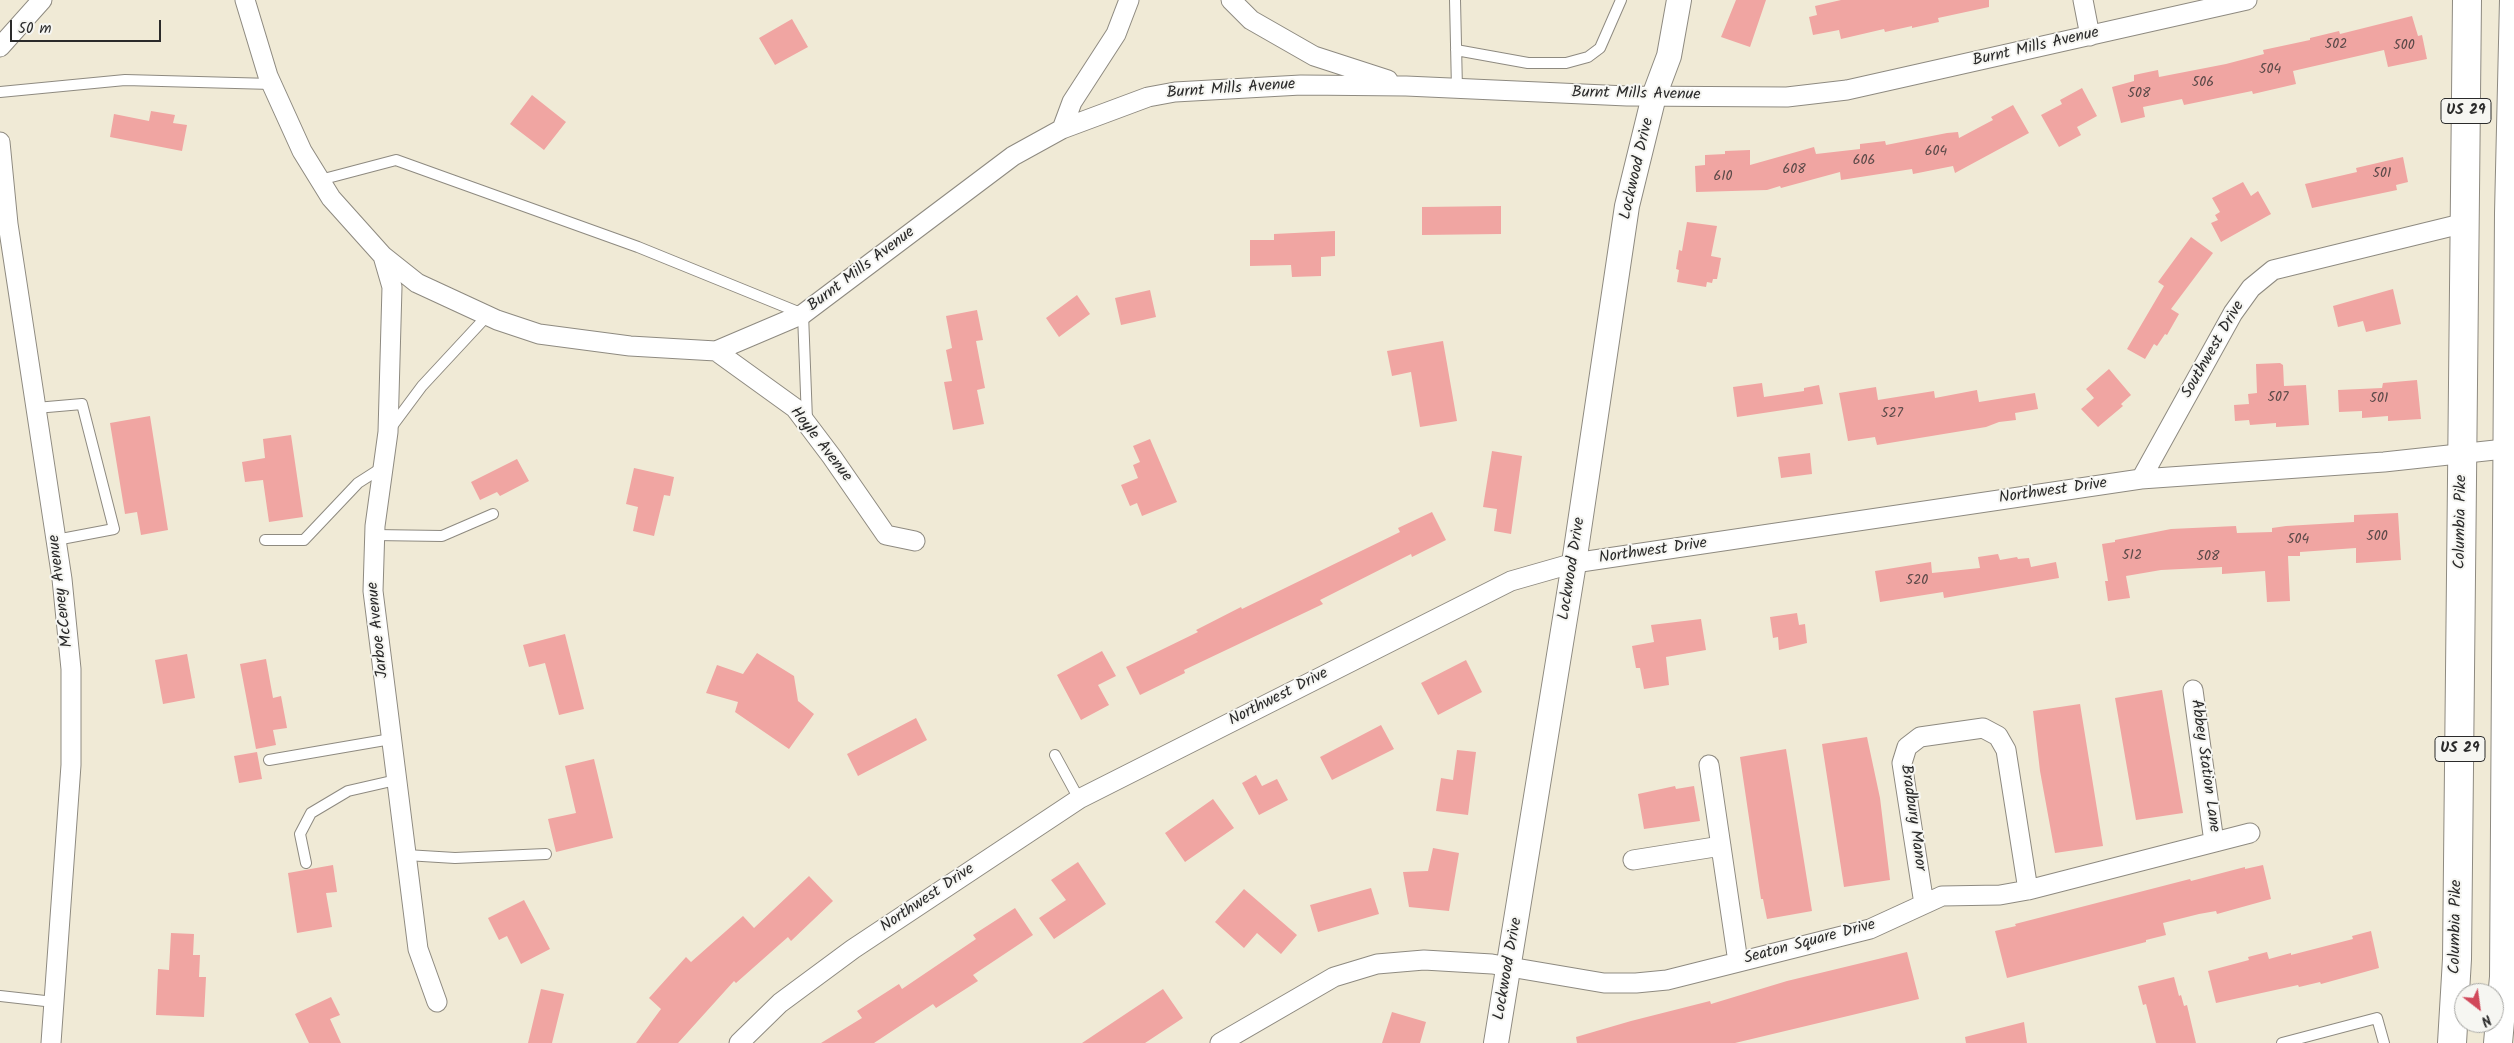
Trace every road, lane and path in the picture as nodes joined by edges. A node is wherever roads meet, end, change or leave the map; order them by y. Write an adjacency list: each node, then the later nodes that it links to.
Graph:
1 (42, 0): 14 (street)
2 (245, 0): 16 (street, Burnt Mills Avenue)
3 (1129, 0): 21 (street)
4 (1231, 0): 17 (street)
5 (1455, 0): 15 (lane)
6 (1621, 0): 15 (lane)
7 (1672, 0): 20 (street, Lockwood Drive)
8 (1679, 0): 20 (street, Lockwood Drive)
9 (2083, 0): 13 (street)
10 (2247, 0): 13 (street, Burnt Mills Avenue)
11 (2467, 0): 25 (highway, Columbia Pike / US 29)
12 (2514, 0): 24 (highway, US 29)
13 (2090, 36): 20 (street, Burnt Mills Avenue)
14 (0, 47)
15 (1456, 50): 18 (lane)
16 (272, 84): 19 (lane); 23 (street, Burnt Mills Avenue)
17 (1406, 86): 18 (street, Burnt Mills Avenue); 21 (street, Burnt Mills Avenue)
18 (1457, 89): 20 (street, Burnt Mills Avenue)
19 (0, 92)
20 (1654, 96): 42 (street, Lockwood Drive)
21 (1062, 129): 27 (street, Burnt Mills Avenue)
22 (0, 142): 30 (street, McCeney Avenue)
23 (320, 180): 26 (street, Burnt Mills Avenue); 27 (lane)
24 (2512, 213): 33 (highway, US 29)
25 (2465, 223): 34 (highway, Columbia Pike / US 29); 36 (street, Southwest Drive)
26 (383, 256): 28 (street, Burnt Mills Avenue); 32 (street, Jarboe Avenue)
27 (803, 314): 29 (street, Burnt Mills Avenue); 31 (lane)
28 (487, 316): 29 (street, Burnt Mills Avenue); 32 (lane)
29 (716, 351): 31 (street, Hoyle Avenue)
30 (36, 408): 39 (street, McCeney Avenue); 39 (lane)
31 (808, 425): 41 (street, Hoyle Avenue)
32 (388, 432): 35 (street, Jarboe Avenue)
33 (2512, 449): 34 (street, Northwest Drive); 71 (highway, US 29)
34 (2463, 454): 36 (street, Northwest Drive); 70 (highway, Columbia Pike / US 29)
35 (383, 467): 38 (street, Jarboe Avenue); 40 (lane)
36 (2142, 479): 42 (street, Northwest Drive)
37 (493, 514): 38 (lane)
38 (375, 534): 44 (street, Jarboe Avenue)
39 (56, 540): 62 (street, McCeney Avenue)
40 (266, 540)
41 (915, 541)
42 (1574, 563): 49 (street, Northwest Drive); 60 (street, Lockwood Drive)
43 (2194, 690): 51 (street, Abbey Station Lane)
44 (392, 739): 46 (lane); 48 (street, Jarboe Avenue)
45 (1055, 755): 49 (lane)
46 (268, 760)
47 (1709, 765): 52 (street)
48 (396, 780): 54 (street, Jarboe Avenue); 56 (lane)
49 (1079, 799): 65 (street, Northwest Drive)
50 (2250, 833): 51 (street, Seaton Square Drive)
51 (2214, 842): 57 (street, Seaton Square Drive)
52 (1721, 846): 55 (street); 59 (street)
53 (546, 854): 54 (lane)
54 (406, 855): 63 (street, Jarboe Avenue)
55 (1633, 860)
56 (306, 863)
57 (2028, 890): 58 (street, Seaton Square Drive); 58 (street, Bradbury Manor)
58 (1924, 904): 59 (street, Seaton Square Drive)
59 (1738, 962): 60 (street, Seaton Square Drive)
60 (1510, 965): 66 (street, Seaton Square Drive); 67 (street, Lockwood Drive)
61 (0, 996): 62 (lane)
62 (54, 1002): 64 (street, McCeney Avenue)
63 (437, 1002)
64 (51, 1043)
65 (739, 1043)
66 (1220, 1043)
67 (1496, 1043)
68 (2282, 1043): 69 (lane)
69 (2384, 1043)
70 (2452, 1043)
71 (2498, 1043)

